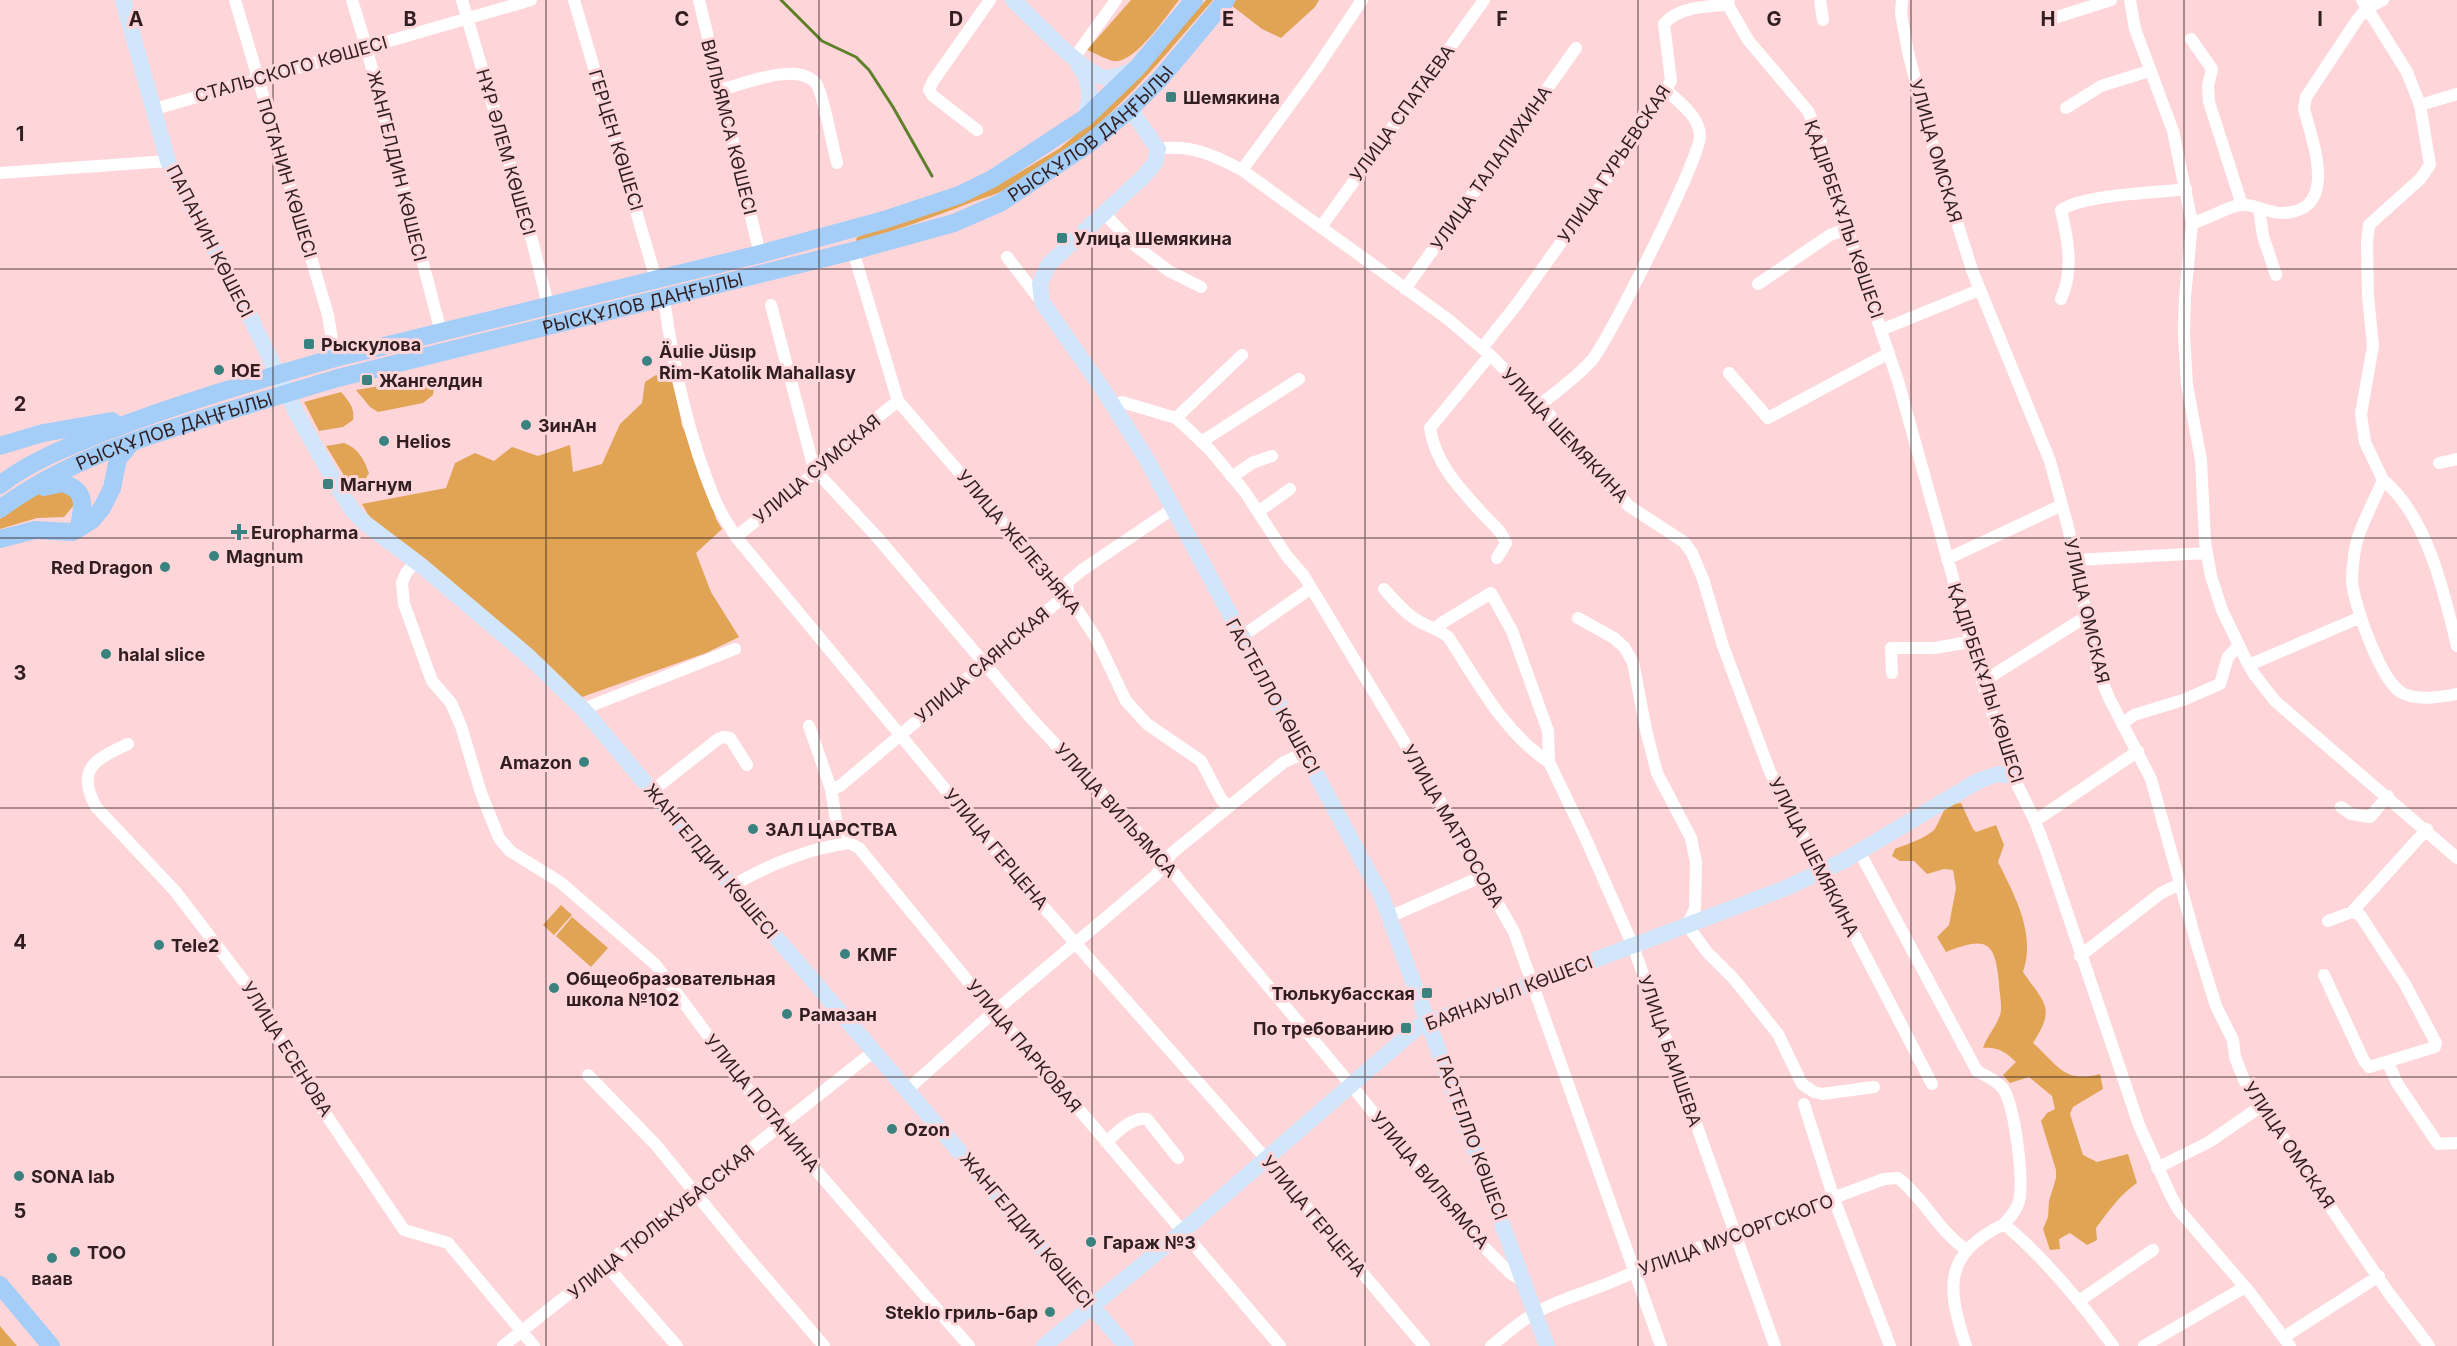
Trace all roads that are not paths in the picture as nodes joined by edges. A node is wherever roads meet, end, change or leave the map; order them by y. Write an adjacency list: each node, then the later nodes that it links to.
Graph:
1 (123, 0): 37 (street, ПАПАНИН КӨШЕСІ)
2 (235, 0): 31 (street, ПОТАНИН КӨШЕСІ)
3 (352, 0): 26 (street, ЖАНГЕЛДИН КӨШЕСІ)
4 (462, 0): 23 (street, НҰР ӘЛЕМ КӨШЕСІ)
5 (531, 0): 23 (street, СТАЛЬСКОГО КӨШЕСІ)
6 (574, 0): 59 (street, ГЕРЦЕН КӨШЕСІ)
7 (699, 0): 33 (street, ВИЛЬЯМСА КӨШЕСІ)
8 (990, 0): 40 (street)
9 (1013, 0): 28 (street)
10 (1116, 0): 28 (street)
11 (1194, 0): 29 (main road, РЫСҚҰЛОВ ДАҢҒЫЛЫ)
12 (1226, 0): 38 (main road, РЫСҚҰЛОВ ДАҢҒЫЛЫ)
13 (1362, 0): 44 (street)
14 (1484, 0): 51 (street, УЛИЦА СПАТАЕВА)
15 (1820, 0): 24 (street)
16 (1902, 0): 64 (street, УЛИЦА ОМСКАЯ)
17 (2111, 0): 22 (street)
18 (2130, 0): 30 (street)
19 (2383, 0): 21 (street)
20 (1729, 2): 32 (street, УЛИЦА ГУРЬЕВСКАЯ); 52 (street, ҚАДІРБЕКҰЛЫ КӨШЕСІ)
21 (2364, 5): 35 (street); 48 (street)
22 (2057, 17)
23 (468, 19): 26 (street, СТАЛЬСКОГО КӨШЕСІ); 68 (street, НҰР ӘЛЕМ КӨШЕСІ)
24 (1823, 20)
25 (2191, 39): 47 (street)
26 (366, 46): 31 (street, СТАЛЬСКОГО КӨШЕСІ); 72 (street, ЖАНГЕЛДИН КӨШЕСІ)
27 (1576, 48): 63 (street, УЛИЦА ТАЛАЛИХИНА)
28 (1074, 58): 29 (street); 39 (street)
29 (1137, 68): 39 (main road, РЫСҚҰЛОВ ДАҢҒЫЛЫ)
30 (2149, 71): 36 (street); 46 (street)
31 (257, 79): 37 (street, СТАЛЬСКОГО КӨШЕСІ); 77 (street, ПОТАНИН КӨШЕСІ)
32 (1665, 89): 74 (street, УЛИЦА ГУРЬЕВСКАЯ); 83 (street)
33 (720, 90): 43 (street); 55 (street, ВИЛЬЯМСА КӨШЕСІ)
34 (2457, 94): 35 (street)
35 (2420, 105): 95 (street)
36 (2066, 108)
37 (155, 109): 42 (street, ПАПАНИН КӨШЕСІ)
38 (1130, 109): 41 (street); 54 (main road, РЫСҚҰЛОВ ДАҢҒЫЛЫ)
39 (1085, 118): 53 (main road, РЫСҚҰЛОВ ДАҢҒЫЛЫ)
40 (977, 130)
41 (1158, 149): 44 (street, УЛИЦА ШЕМЯКИНА); 49 (street)
42 (168, 161): 45 (street); 79 (street, ПАПАНИН КӨШЕСІ)
43 (837, 163)
44 (1242, 170): 51 (street, УЛИЦА ШЕМЯКИНА)
45 (0, 173)
46 (2186, 189): 50 (street); 66 (street)
47 (2242, 205): 48 (street); 50 (street)
48 (2259, 209): 58 (street)
49 (1103, 212): 62 (street); 67 (street)
50 (2192, 223): 106 (street)
51 (1321, 227): 63 (street, УЛИЦА ШЕМЯКИНА)
52 (1847, 229): 61 (street); 71 (street, ҚАДІРБЕКҰЛЫ КӨШЕСІ)
53 (794, 245): 55 (main road, РЫСҚҰЛОВ ДАҢҒЫЛЫ); 60 (main road)
54 (853, 250): 60 (main road, РЫСҚҰЛОВ ДАҢҒЫЛЫ); 82 (street, УЛИЦА ЖЕЛЕЗНЯКА)
55 (760, 254): 57 (main road, РЫСҚҰЛОВ ДАҢҒЫЛЫ)
56 (1007, 257): 67 (street)
57 (687, 272): 59 (main road, РЫСҚҰЛОВ ДАҢҒЫЛЫ); 70 (main road)
58 (2276, 275)
59 (656, 279): 68 (main road, РЫСҚҰЛОВ ДАҢҒЫЛЫ)
60 (734, 281): 65 (main road, РЫСҚҰЛОВ ДАҢҒЫЛЫ)
61 (1758, 284)
62 (1202, 287)
63 (1405, 289): 74 (street, УЛИЦА ШЕМЯКИНА)
64 (1979, 290): 71 (street); 99 (street, УЛИЦА ОМСКАЯ)
65 (664, 299): 70 (main road, РЫСҚҰЛОВ ДАҢҒЫЛЫ); 104 (street, УЛИЦА ГЕРЦЕНА)
66 (2061, 299)
67 (1042, 302): 84 (street, ГАСТЕЛЛО КӨШЕСІ)
68 (548, 305): 72 (main road, РЫСҚҰЛОВ ДАҢҒЫЛЫ); 73 (main road)
69 (771, 305): 93 (street, УЛИЦА ВИЛЬЯМСА)
70 (610, 312): 73 (main road, РЫСҚҰЛОВ ДАҢҒЫЛЫ)
71 (1881, 330): 75 (street, ҚАДІРБЕКҰЛЫ КӨШЕСІ)
72 (441, 332): 77 (main road, РЫСҚҰЛОВ ДАҢҒЫЛЫ)
73 (468, 346): 81 (main road, РЫСҚҰЛОВ ДАҢҒЫЛЫ)
74 (1486, 351): 83 (street, УЛИЦА ШЕМЯКИНА); 107 (street, УЛИЦА ГУРЬЕВСКАЯ)
75 (1889, 353): 78 (street); 108 (street, ҚАДІРБЕКҰЛЫ КӨШЕСІ)
76 (1242, 355): 86 (street)
77 (335, 358): 79 (main road, РЫСҚҰЛОВ ДАҢҒЫЛЫ)
78 (1729, 373)
79 (278, 375): 81 (street, ПАПАНИН КӨШЕСІ); 85 (main road, РЫСҚҰЛОВ ДАҢҒЫЛЫ)
80 (1299, 379): 88 (street)
81 (286, 393): 87 (main road, РЫСҚҰЛОВ ДАҢҒЫЛЫ); 110 (street, ЖАНГЕЛДИН КӨШЕСІ)
82 (898, 401): 93 (street, УЛИЦА СУМСКАЯ); 113 (street, УЛИЦА ЖЕЛЕЗНЯКА)
83 (1540, 405): 149 (street, УЛИЦА ШЕМЯКИНА)
84 (1113, 406): 86 (street, УЛИЦА МАТРОСОВА); 100 (street, ГАСТЕЛЛО КӨШЕСІ)
85 (155, 413): 89 (main road); 96 (main road, РЫСҚҰЛОВ ДАҢҒЫЛЫ)
86 (1176, 418): 88 (street, УЛИЦА МАТРОСОВА)
87 (132, 442): 98 (main road, РЫСҚҰЛОВ ДАҢҒЫЛЫ); 103 (main road)
88 (1201, 442): 94 (street, УЛИЦА МАТРОСОВА)
89 (0, 446)
90 (1272, 456): 94 (street)
91 (2457, 459): 92 (street)
92 (2439, 463)
93 (814, 469): 104 (street, УЛИЦА СУМСКАЯ); 123 (street, УЛИЦА ВИЛЬЯМСА)
94 (1232, 477): 102 (street, УЛИЦА МАТРОСОВА)
95 (2383, 480): 115 (street); 121 (street)
96 (0, 485)
97 (1290, 489): 102 (street)
98 (28, 490): 101 (main road, РЫСҚҰЛОВ ДАҢҒЫЛЫ); 103 (main road)
99 (2062, 506): 108 (street); 109 (street, УЛИЦА ОМСКАЯ)
100 (1174, 508): 113 (street, УЛИЦА САЯНСКАЯ); 118 (street, ГАСТЕЛЛО КӨШЕСІ)
101 (0, 509)
102 (1258, 512): 111 (street, УЛИЦА МАТРОСОВА)
103 (79, 528): 105 (main road)
104 (736, 537): 131 (street, УЛИЦА ГЕРЦЕНА)
105 (0, 539)
106 (2207, 553): 109 (street); 120 (street)
107 (1497, 558)
108 (1947, 559): 119 (street, ҚАДІРБЕКҰЛЫ КӨШЕСІ)
109 (2075, 560): 114 (street, УЛИЦА ОМСКАЯ)
110 (416, 561): 128 (street, ЖАНГЕЛДИН КӨШЕСІ); 173 (street, УЛИЦА ПОТАНИНА)
111 (1311, 588): 118 (street); 150 (street, УЛИЦА МАТРОСОВА)
112 (1384, 589): 117 (street, УЛИЦА БАИШЕВА)
113 (1067, 594): 123 (street, УЛИЦА САЯНСКАЯ); 141 (street, УЛИЦА ЖЕЛЕЗНЯКА)
114 (2087, 616): 126 (street); 129 (street, УЛИЦА ОМСКАЯ)
115 (2361, 617): 124 (street); 127 (street)
116 (1578, 618): 156 (street)
117 (1440, 629): 135 (street, УЛИЦА БАИШЕВА); 135 (street, УЛИЦА БАИШЕВА)
118 (1241, 637): 134 (street, ГАСТЕЛЛО КӨШЕСІ)
119 (1970, 642): 125 (street); 126 (street, ҚАДІРБЕКҰЛЫ КӨШЕСІ)
120 (2239, 645): 124 (street); 129 (street)
121 (2457, 646)
122 (735, 649): 128 (street)
123 (985, 662): 131 (street, УЛИЦА САЯНСКАЯ); 148 (street, УЛИЦА ВИЛЬЯМСА)
124 (2248, 665): 140 (street)
125 (1892, 673)
126 (1982, 682): 137 (street, ҚАДІРБЕКҰЛЫ КӨШЕСІ)
127 (2457, 694)
128 (583, 709): 139 (street, ЖАНГЕЛДИН КӨШЕСІ)
129 (2122, 724): 133 (street, УЛИЦА ОМСКАЯ)
130 (809, 726): 138 (street)
131 (901, 734): 138 (street, УЛИЦА САЯНСКАЯ); 157 (street, УЛИЦА ГЕРЦЕНА)
132 (128, 744): 195 (street, УЛИЦА ЕСЕНОВА)
133 (2138, 751): 143 (street); 151 (street, УЛИЦА ОМСКАЯ)
134 (1304, 753): 141 (street); 154 (street, ГАСТЕЛЛО КӨШЕСІ)
135 (1549, 762): 158 (street, УЛИЦА БАИШЕВА)
136 (747, 765): 139 (street)
137 (2013, 776): 143 (street, ҚАДІРБЕКҰЛЫ КӨШЕСІ); 146 (street, БАЯНАУЫЛ КӨШЕСІ)
138 (831, 789): 145 (street)
139 (652, 791): 152 (street, ЖАНГЕЛДИН КӨШЕСІ)
140 (2388, 796): 142 (street); 144 (street)
141 (1229, 807): 148 (street)
142 (2340, 807)
143 (2035, 821): 159 (street, ҚАДІРБЕКҰЛЫ КӨШЕСІ)
144 (2427, 830): 147 (street); 153 (street)
145 (840, 844): 152 (street); 162 (street, УЛИЦА ПАРКОВАЯ)
146 (1859, 851): 149 (street, БАЯНАУЫЛ КӨШЕСІ); 181 (street)
147 (2457, 858)
148 (1165, 862): 157 (street); 168 (street, УЛИЦА ВИЛЬЯМСА)
149 (1822, 871): 156 (street, БАЯНАУЫЛ КӨШЕСІ); 167 (street, УЛИЦА ШЕМЯКИНА)
150 (1483, 876): 154 (street); 161 (street, УЛИЦА МАТРОСОВА)
151 (2180, 884): 159 (street); 172 (street, УЛИЦА ОМСКАЯ)
152 (732, 886): 164 (street, ЖАНГЕЛДИН КӨШЕСІ)
153 (2352, 912): 155 (street); 165 (street)
154 (1389, 917): 163 (street, ГАСТЕЛЛО КӨШЕСІ)
155 (2328, 921)
156 (1687, 925): 158 (street, БАЯНАУЫЛ КӨШЕСІ); 169 (street)
157 (1077, 944): 162 (street); 177 (street, УЛИЦА ГЕРЦЕНА)
158 (1633, 946): 161 (street, БАЯНАУЫЛ КӨШЕСІ); 183 (street, УЛИЦА БАИШЕВА)
159 (2080, 956): 178 (street, ҚАДІРБЕКҰЛЫ КӨШЕСІ)
160 (2324, 975): 165 (street)
161 (1532, 984): 163 (street, БАЯНАУЫЛ КӨШЕСІ); 187 (street, УЛИЦА МАТРОСОВА)
162 (994, 1012): 170 (street); 174 (street, УЛИЦА ПАРКОВАЯ)
163 (1430, 1022): 168 (street, БАЯНАУЫЛ КӨШЕСІ); 189 (street, ГАСТЕЛЛО КӨШЕСІ)
164 (874, 1051): 170 (street, ЖАНГЕЛДИН КӨШЕСІ); 173 (street, УЛИЦА ТЮЛЬКУБАССКАЯ)
165 (2388, 1063): 175 (street)
166 (588, 1076): 179 (street)
167 (1932, 1084)
168 (1351, 1085): 177 (street, БАЯНАУЫЛ КӨШЕСІ); 189 (street, УЛИЦА ВИЛЬЯМСА)
169 (1874, 1087)
170 (908, 1090): 193 (street, ЖАНГЕЛДИН КӨШЕСІ)
171 (1804, 1104): 180 (street)
172 (2260, 1107): 178 (street); 188 (street, УЛИЦА ОМСКАЯ)
173 (779, 1128): 179 (street, УЛИЦА ТЮЛЬКУБАССКАЯ); 202 (street, УЛИЦА ПОТАНИНА)
174 (1106, 1142): 176 (street); 182 (street, УЛИЦА ПАРКОВАЯ)
175 (2457, 1143)
176 (1178, 1158)
177 (1267, 1160): 182 (street, БАЯНАУЫЛ КӨШЕСІ); 206 (street, УЛИЦА ГЕРЦЕНА)
178 (2157, 1168): 191 (street, ҚАДІРБЕКҰЛЫ КӨШЕСІ)
179 (696, 1194): 186 (street, УЛИЦА ТЮЛЬКУБАССКАЯ); 201 (street)
180 (1834, 1199): 183 (street, УЛИЦА МУСОРГСКОГО); 184 (street, УЛИЦА МУСОРГСКОГО); 211 (street)
181 (2004, 1224): 184 (street); 192 (street)
182 (1183, 1231): 193 (street, БАЯНАУЫЛ КӨШЕСІ); 205 (street, УЛИЦА ПАРКОВАЯ)
183 (1736, 1236): 187 (street, УЛИЦА МУСОРГСКОГО); 210 (street, УЛИЦА БАИШЕВА)
184 (1966, 1250): 212 (street)
185 (2153, 1250): 192 (street)
186 (606, 1265): 195 (street, УЛИЦА ТЮЛЬКУБАССКАЯ); 200 (street)
187 (1633, 1272): 194 (street, УЛИЦА МУСОРГСКОГО); 209 (street, УЛИЦА МАТРОСОВА)
188 (2379, 1276): 196 (street); 215 (street, УЛИЦА ОМСКАЯ)
189 (1524, 1282): 194 (street, ГАСТЕЛЛО КӨШЕСІ)
190 (0, 1285): 197 (main road)
191 (2245, 1287): 196 (street, ҚАДІРБЕКҰЛЫ КӨШЕСІ); 214 (street)
192 (2079, 1301): 213 (street)
193 (1090, 1306): 203 (street, БАЯНАУЫЛ КӨШЕСІ); 204 (street, ЖАНГЕЛДИН КӨШЕСІ)
194 (1536, 1312): 207 (street, УЛИЦА МУСОРГСКОГО); 208 (street, ГАСТЕЛЛО КӨШЕСІ)
195 (522, 1332): 198 (street, УЛИЦА ТЮЛЬКУБАССКАЯ); 199 (street, УЛИЦА ЕСЕНОВА)
196 (2287, 1341)
197 (51, 1346)
198 (503, 1346)
199 (534, 1346)
200 (676, 1346)
201 (824, 1346)
202 (969, 1346)
203 (1044, 1346)
204 (1126, 1346)
205 (1280, 1346)
206 (1424, 1346)
207 (1491, 1346)
208 (1547, 1346)
209 (1661, 1346)
210 (1775, 1346)
211 (1890, 1346)
212 (1966, 1346)
213 (2113, 1346)
214 (2144, 1346)
215 (2429, 1346)

